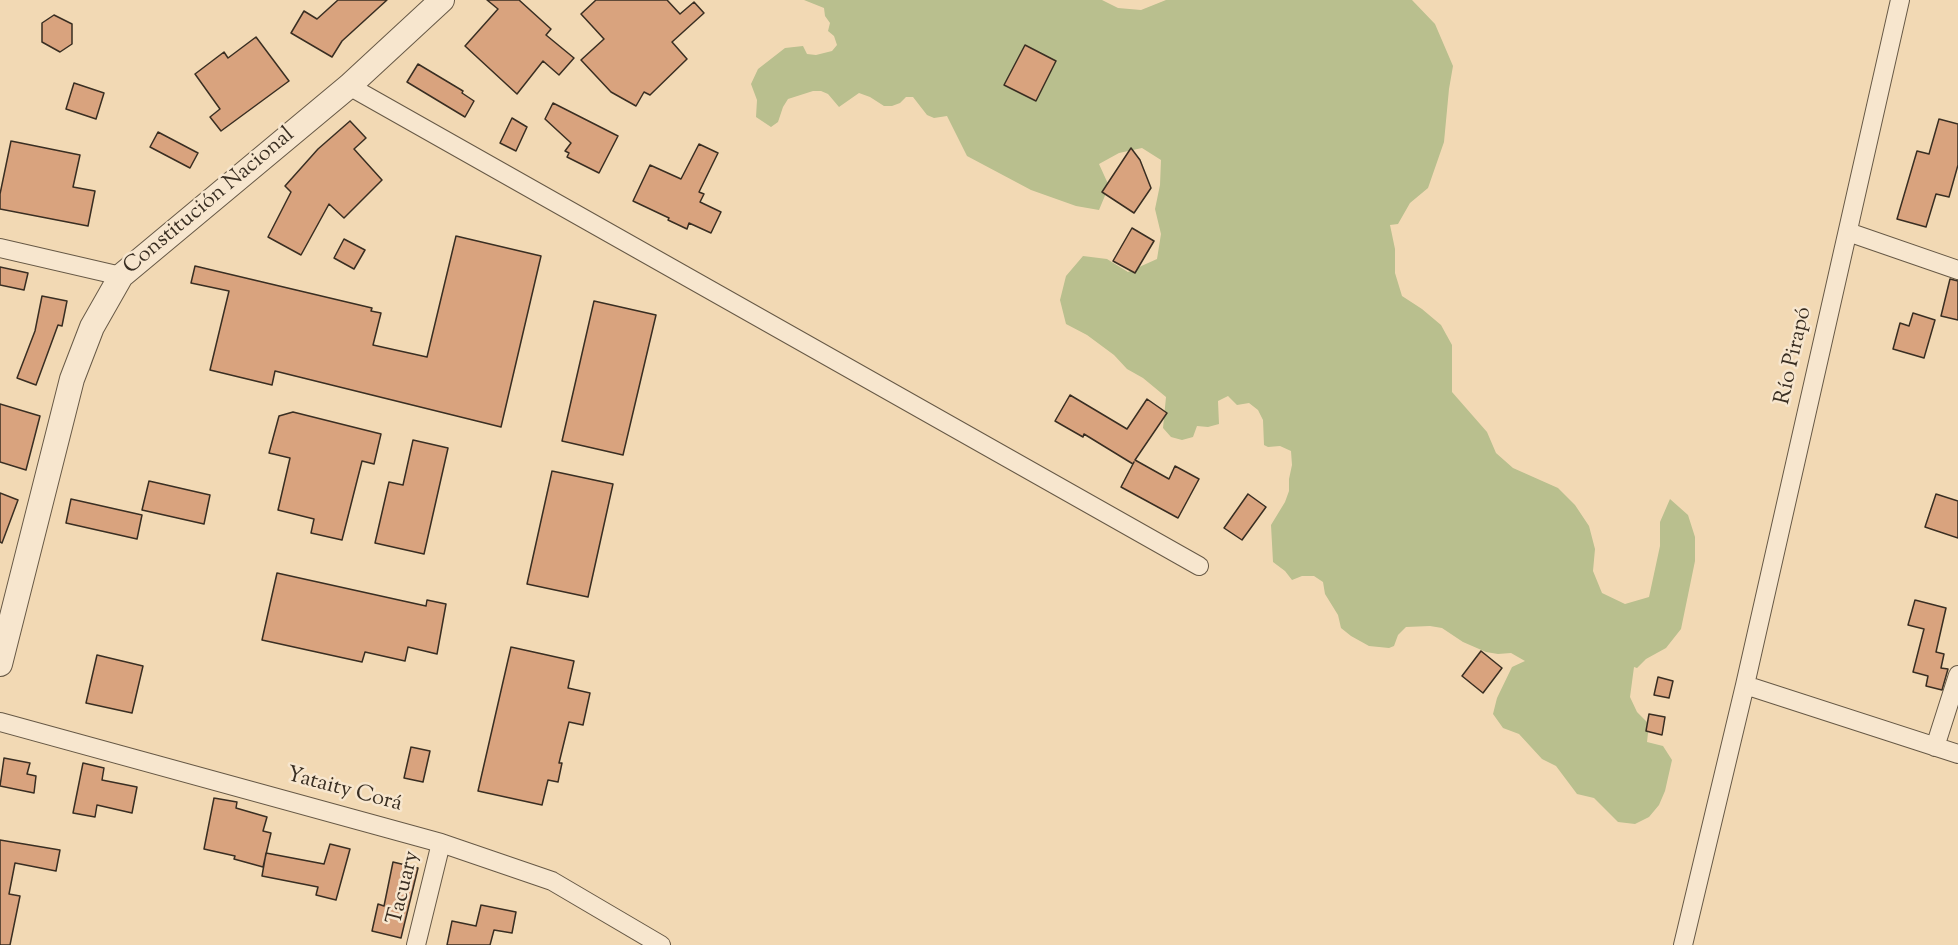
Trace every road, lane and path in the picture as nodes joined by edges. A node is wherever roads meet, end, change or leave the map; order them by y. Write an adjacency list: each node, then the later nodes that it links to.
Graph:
1 (442, 0): 3 (street, Constitución Nacional)
2 (1900, 0): 4 (street, Río Pirapó)
3 (349, 86): 7 (street, Constitución Nacional); 8 (street)
4 (1848, 232): 6 (street); 11 (street, Río Pirapó)
5 (0, 248): 7 (street)
6 (1958, 270)
7 (122, 276): 9 (street, Constitución Nacional)
8 (1199, 566)
9 (0, 664)
10 (1958, 675): 13 (street)
11 (1745, 685): 13 (street); 18 (street, Río Pirapó)
12 (0, 722): 15 (street, Yataity Corá)
13 (1935, 747): 14 (street)
14 (1958, 754)
15 (441, 843): 16 (street, Tacuary); 17 (street, Yataity Corá)
16 (416, 945)
17 (661, 945)
18 (1683, 945)

